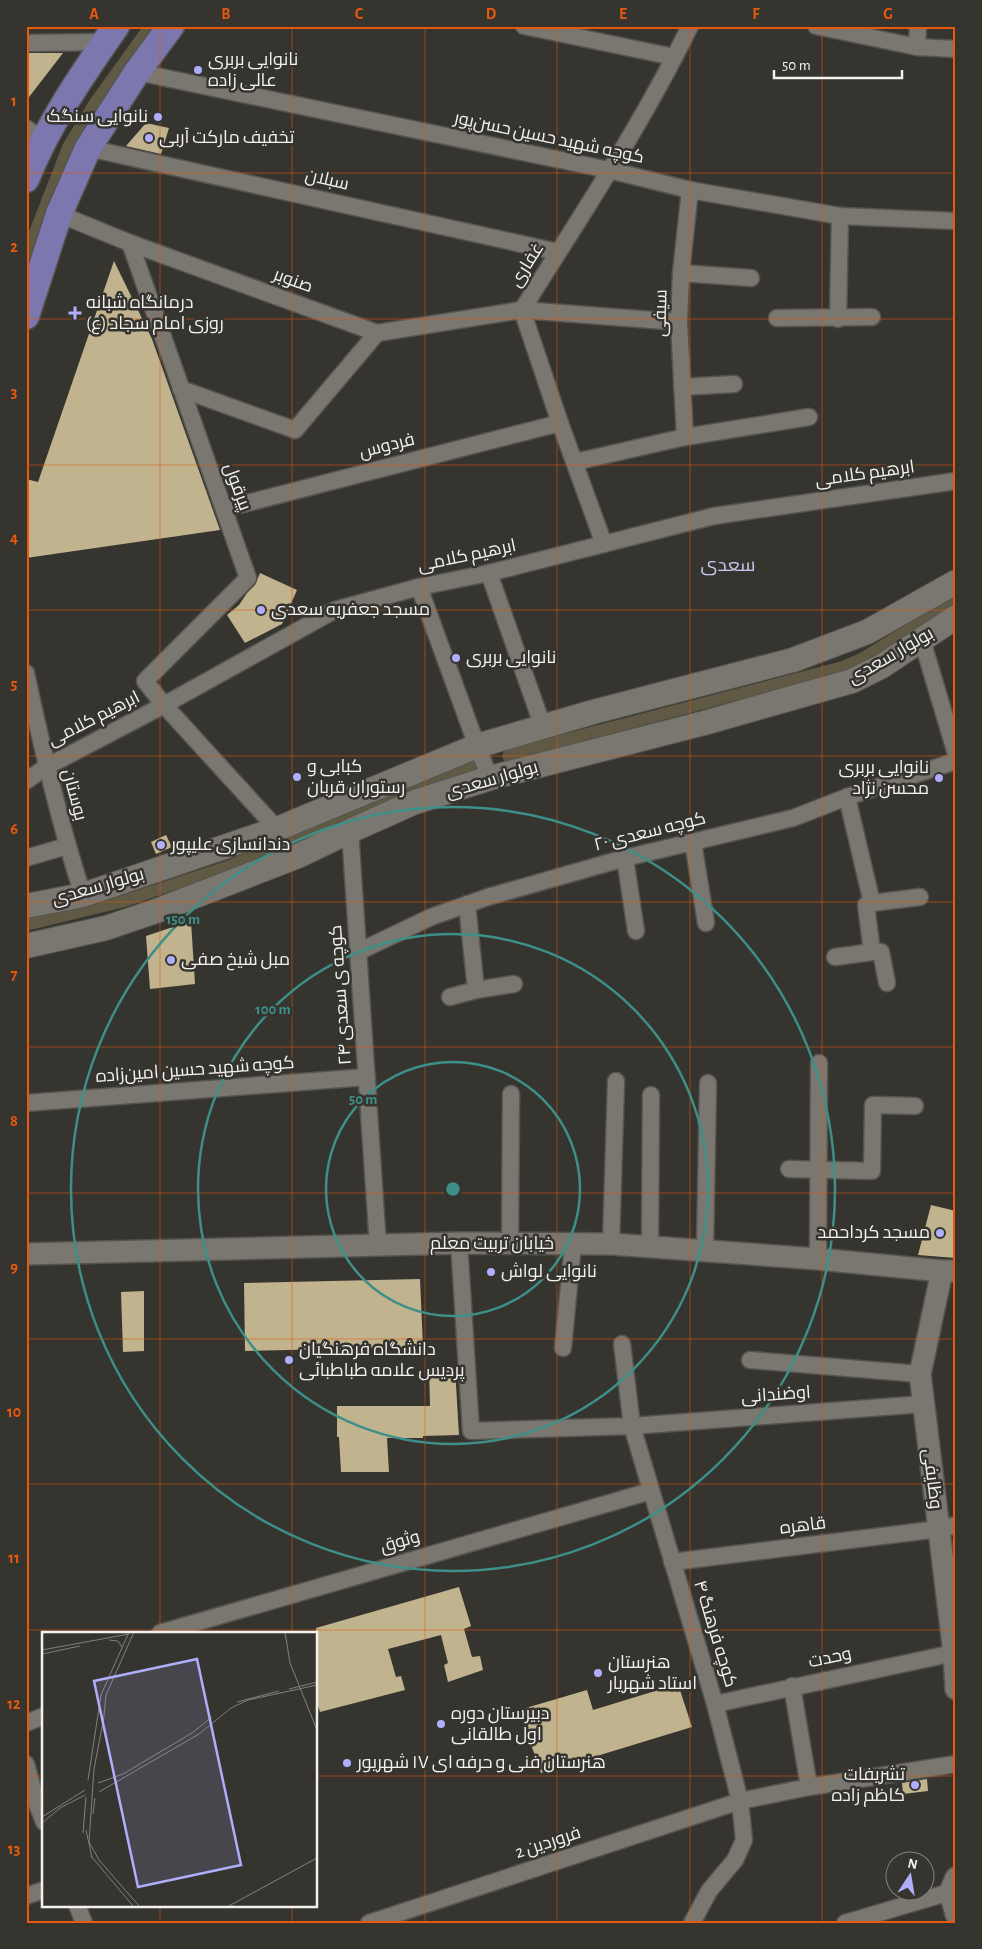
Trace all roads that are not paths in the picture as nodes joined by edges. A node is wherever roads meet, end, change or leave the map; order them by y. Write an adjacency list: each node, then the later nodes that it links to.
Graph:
1 (171, 26): 11 (main road)
2 (524, 26): 10 (street)
3 (690, 26): 10 (street, غفاری)
4 (816, 26): 8 (street)
5 (918, 26): 8 (street)
6 (110, 34): 7 (street); 12 (main road)
7 (26, 43)
8 (917, 48): 9 (street)
9 (956, 49)
10 (674, 57): 14 (street, غفاری)
11 (136, 72): 13 (main road); 14 (street, کوچه شهید حسین حسن‌پور)
12 (34, 134): 15 (main road)
13 (88, 148): 17 (main road); 21 (street, سبلان)
14 (609, 170): 16 (street, کوچه شهید حسین حسن‌پور); 21 (street, غفاری)
15 (26, 179)
16 (690, 190): 18 (street, کوچه شهید حسین حسن‌پور); 22 (street, سیفی)
17 (58, 214): 20 (street, صنوبر); 25 (main road)
18 (840, 216): 19 (street, کوچه شهید حسین حسن‌پور); 28 (street)
19 (956, 221)
20 (130, 243): 30 (street, صنوبر); 33 (street, پیرقول)
21 (558, 252): 24 (street, غفاری)
22 (682, 273): 23 (street); 29 (street, سیفی)
23 (751, 278)
24 (522, 310): 29 (street, صنوبر); 30 (street, صنوبر); 35 (street, غفاری)
25 (26, 316)
26 (777, 318): 28 (street)
27 (872, 318): 28 (street)
28 (838, 319)
29 (679, 322): 32 (street, سیفی)
30 (377, 333): 33 (street)
31 (734, 384): 32 (street)
32 (682, 386): 36 (street, سیفی)
33 (181, 389): 39 (street, پیرقول)
34 (809, 417): 36 (street)
35 (560, 423): 37 (street, غفاری); 39 (street, فردوس)
36 (685, 437): 37 (street)
37 (575, 462): 40 (street, غفاری)
38 (956, 482): 40 (street, ابرهیم کلامی)
39 (224, 509): 47 (street, پیرقول)
40 (604, 544): 41 (street, ابرهیم کلامی)
41 (489, 573): 43 (street, ابرهیم کلامی); 48 (street)
42 (956, 582): 48 (main road, بولوار سعدی)
43 (419, 587): 47 (street, ابرهیم کلامی); 49 (street)
44 (956, 617): 45 (main road, بولوار سعدی)
45 (922, 640): 50 (street); 53 (main road, بولوار سعدی)
46 (26, 673): 52 (street, بوستان)
47 (164, 705): 52 (street, ابرهیم کلامی); 56 (street)
48 (543, 727): 49 (main road, بولوار سعدی)
49 (477, 746): 53 (street); 56 (main road, بولوار سعدی)
50 (956, 754)
51 (956, 760): 55 (street, کوچه سعدی ۲۰)
52 (46, 767): 54 (street, ابرهیم کلامی); 59 (street, بوستان)
53 (490, 778): 57 (main road, بولوار سعدی)
54 (26, 781)
55 (847, 797): 58 (street, کوچه سعدی ۲۰); 65 (street)
56 (277, 829): 62 (main road, بولوار سعدی)
57 (350, 831): 69 (main road, بولوار سعدی); 70 (street, کوچه ی سعدی ۲۴)
58 (693, 842): 61 (street, کوچه سعدی ۲۰); 67 (street)
59 (67, 846): 60 (street); 62 (street, بوستان)
60 (26, 858)
61 (625, 858): 64 (street, کوچه سعدی ۲۰); 68 (street)
62 (83, 895): 66 (main road, بولوار سعدی)
63 (920, 897): 65 (street)
64 (467, 904): 70 (street, کوچه سعدی ۲۰); 75 (street)
65 (872, 904): 71 (street)
66 (26, 906)
67 (706, 923)
68 (636, 931)
69 (26, 946)
70 (358, 952): 78 (street, کوچه ی سعدی ۲۴)
71 (872, 952): 72 (street); 73 (street)
72 (835, 957)
73 (887, 983)
74 (514, 984): 75 (street)
75 (476, 990): 76 (street)
76 (450, 998)
77 (819, 1063): 86 (street)
78 (367, 1077): 83 (street, کوچه شهید حسین امین‌زاده); 91 (street, کوچه ی سعدی ۲۴)
79 (616, 1081): 90 (street)
80 (708, 1083): 93 (street)
81 (511, 1094): 87 (street)
82 (651, 1095): 92 (street)
83 (26, 1103)
84 (915, 1106): 86 (street)
85 (789, 1169): 86 (street)
86 (818, 1170): 95 (street)
87 (510, 1242): 88 (street, خیابان تربیت معلم); 89 (street, خیابان تربیت معلم)
88 (459, 1243): 91 (street, خیابان تربیت معلم); 102 (street, اوضندانی)
89 (573, 1244): 90 (street, خیابان تربیت معلم); 98 (street)
90 (611, 1244): 92 (street, خیابان تربیت معلم)
91 (378, 1246): 94 (street, خیابان تربیت معلم)
92 (650, 1246): 93 (street, خیابان تربیت معلم)
93 (705, 1250): 95 (street, خیابان تربیت معلم)
94 (26, 1254)
95 (818, 1259): 96 (street, خیابان تربیت معلم)
96 (949, 1271): 100 (street, وظایفی)
97 (622, 1344): 102 (street, کوچه فرهنگ ۴)
98 (563, 1348)
99 (750, 1360): 100 (street)
100 (920, 1374): 101 (street, وظایفی)
101 (923, 1404): 102 (street, اوضندانی); 104 (street, وظایفی)
102 (632, 1426): 103 (street, کوچه فرهنگ ۴)
103 (651, 1490): 105 (street, کوچه فرهنگ ۴); 106 (street, وثوق)
104 (947, 1527): 105 (street, قاهره); 107 (street, وظایفی)
105 (672, 1562): 110 (street, کوچه فرهنگ ۴)
106 (163, 1632)
107 (954, 1653): 108 (street, وحدت); 109 (street, وظایفی)
108 (792, 1686): 110 (street, وحدت); 115 (street)
109 (956, 1689)
110 (714, 1704): 116 (street, کوچه فرهنگ ۴)
111 (42, 1717): 112 (street)
112 (26, 1723)
113 (26, 1764): 117 (street)
114 (956, 1764): 115 (street, فروردین 2)
115 (809, 1787): 116 (street, فروردین 2)
116 (740, 1800): 124 (street, فروردین 2); 125 (street, کوچه فرهنگ ۴)
117 (42, 1817)
118 (954, 1887): 122 (street); 126 (street)
119 (42, 1891): 120 (street)
120 (26, 1896)
121 (76, 1906): 123 (street)
122 (956, 1914)
123 (84, 1923)
124 (369, 1923)
125 (692, 1923)
126 (845, 1923)

